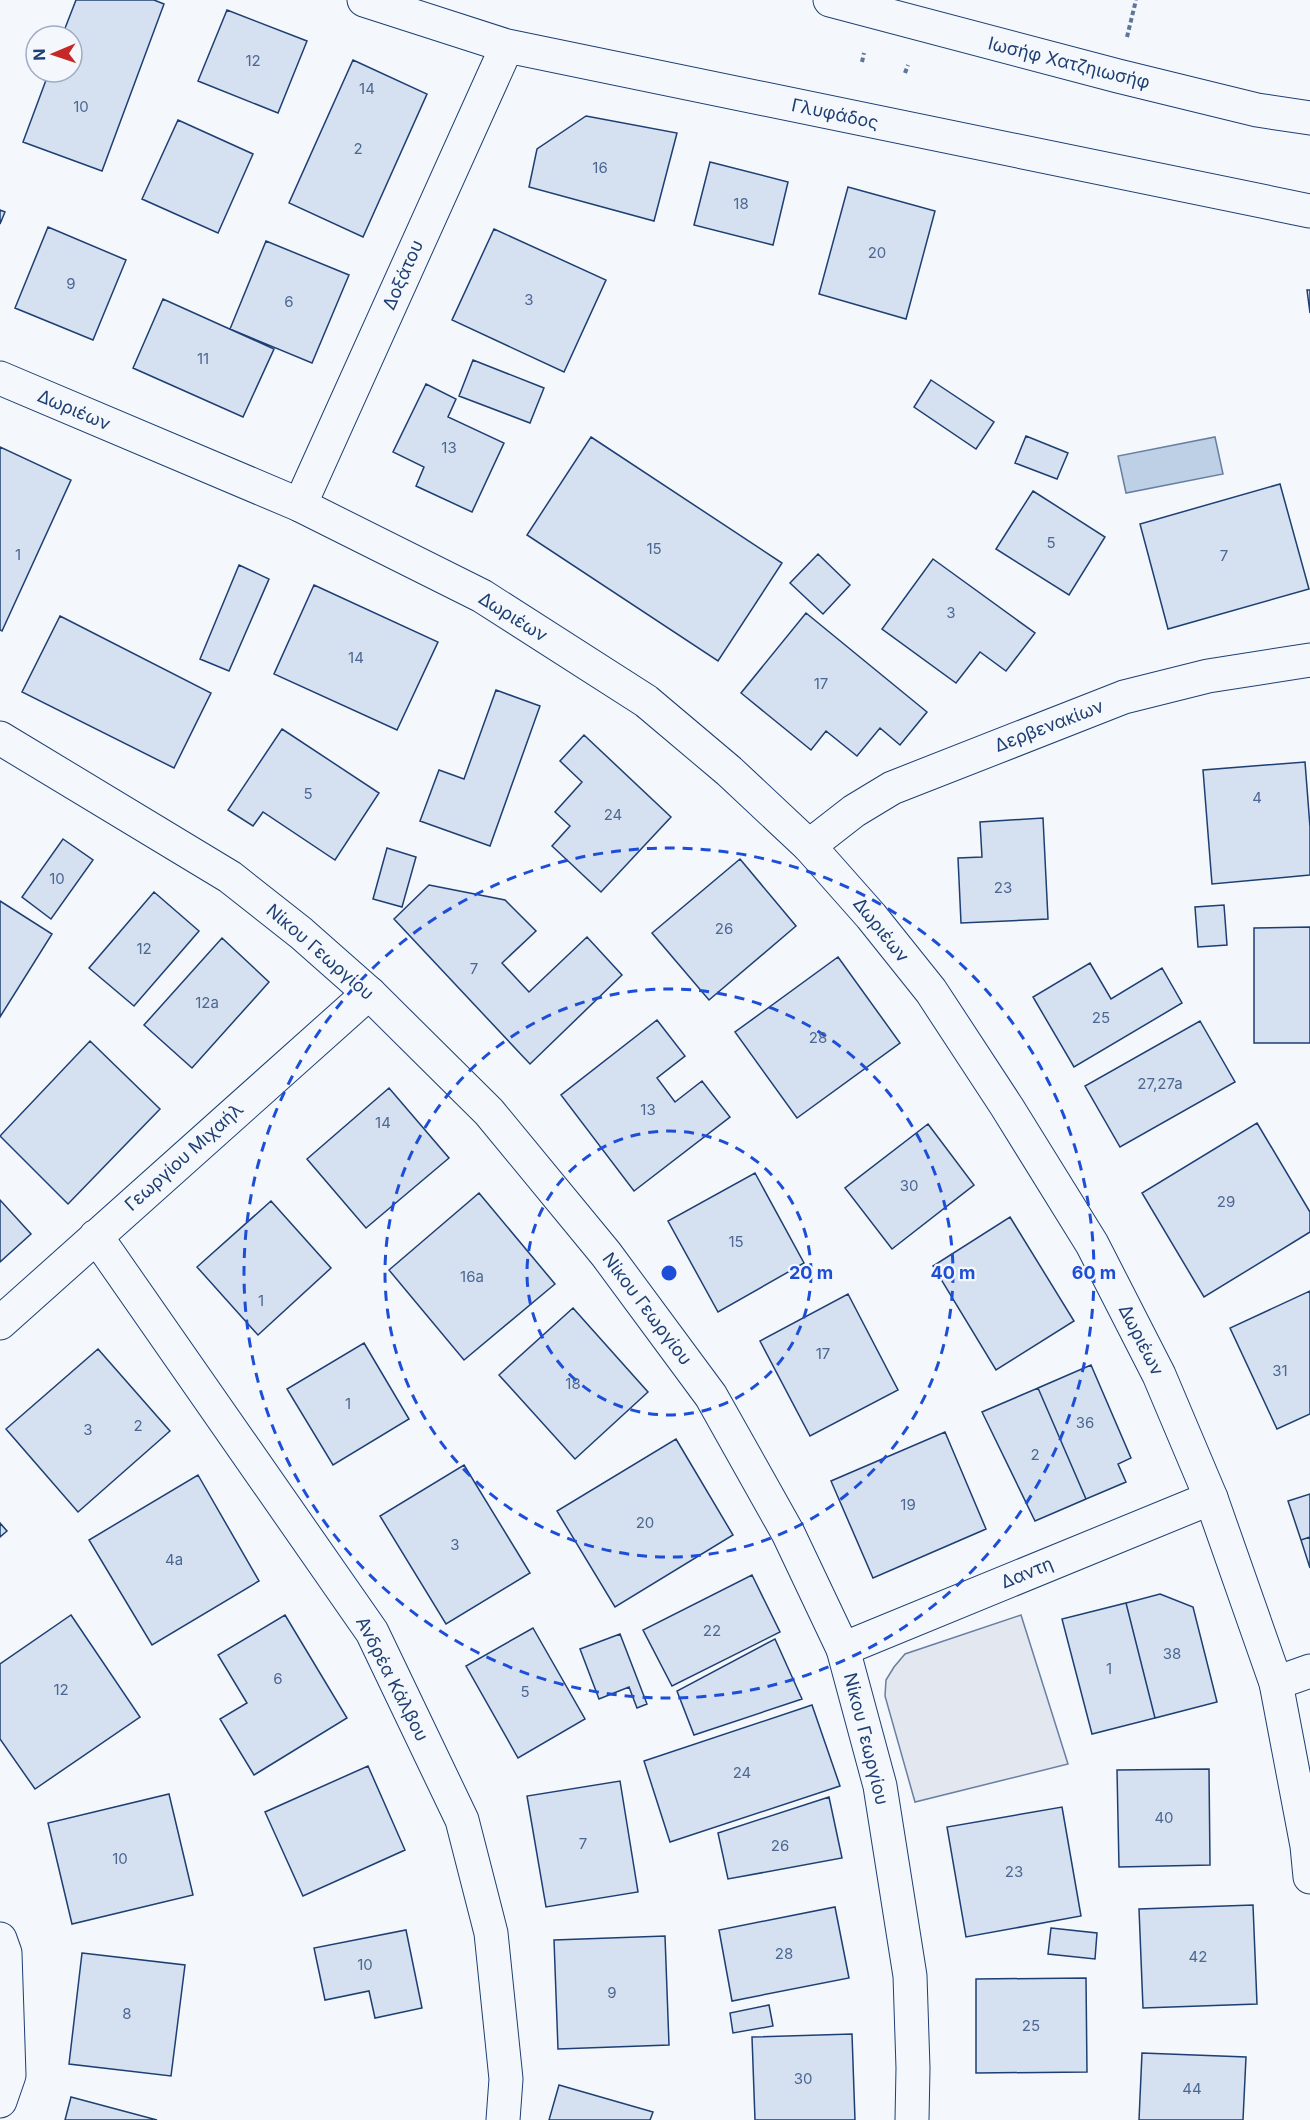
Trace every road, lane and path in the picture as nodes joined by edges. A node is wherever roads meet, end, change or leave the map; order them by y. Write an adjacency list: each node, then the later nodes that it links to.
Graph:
1 (364, 0): 3 (street, Γλυφάδος)
2 (831, 0): 6 (street, Ιωσήφ Χατζηιωσήφ)
3 (507, 46): 7 (street, Γλυφάδος); 9 (street, Δοξάτου)
4 (865, 50): 5 (path)
5 (862, 62)
6 (1310, 118)
7 (1310, 211)
8 (0, 378): 9 (street, Δωριέων)
9 (300, 505): 12 (street, Δωριέων)
10 (1310, 660): 12 (street, Δερβενακίων)
11 (0, 738): 13 (street, Νίκου Γεωργίου)
12 (809, 846): 16 (street, Δωριέων)
13 (369, 993): 14 (street, Γεωργίου Μιχαήλ); 17 (street, Νίκου Γεωργίου)
14 (96, 1236): 15 (street, Γεωργίου Μιχαήλ); 23 (street, Ανδρέα Κάλβου)
15 (0, 1323)
16 (1211, 1498): 17 (street, Δαντη); 19 (street, Δωριέων)
17 (843, 1649): 24 (street, Νίκου Γεωργίου)
18 (1310, 1671): 19 (street)
19 (1276, 1683): 20 (street, Δωριέων)
20 (1310, 1877)
21 (0, 1939): 22 (street)
22 (0, 2101)
23 (503, 2120)
24 (912, 2120)

